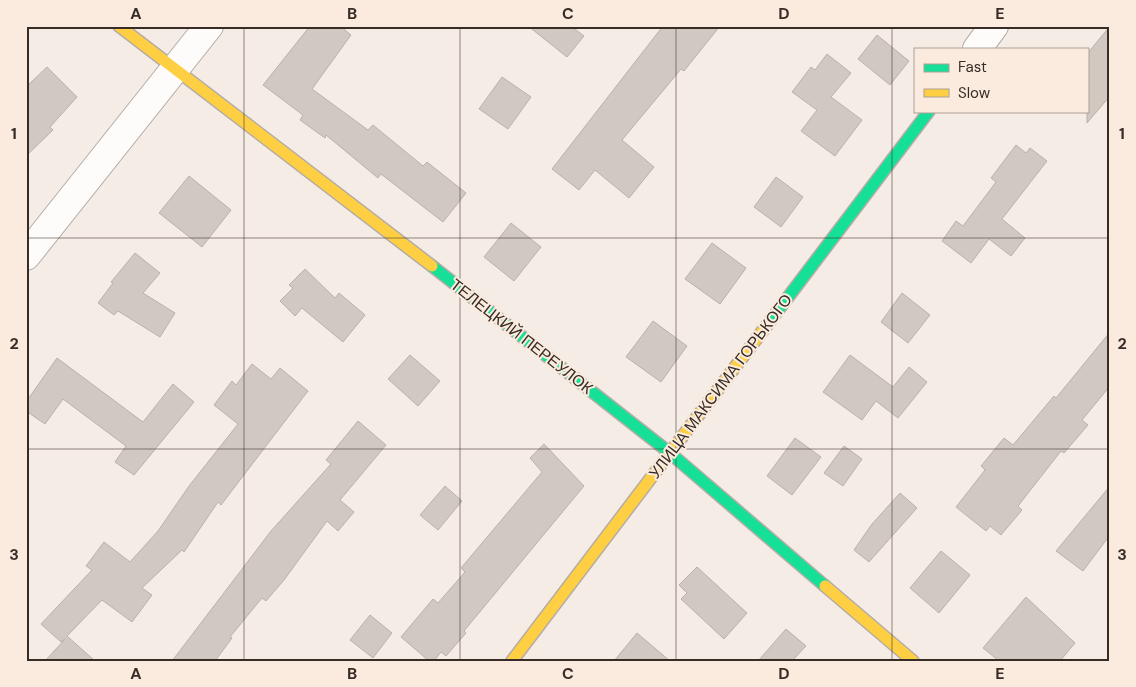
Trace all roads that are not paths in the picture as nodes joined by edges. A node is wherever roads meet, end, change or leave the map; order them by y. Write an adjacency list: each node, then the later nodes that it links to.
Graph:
1 (119, 26): 5 (street, ТЕЛЕЦКИЙ ПЕРЕУЛОК)
2 (209, 26): 5 (street)
3 (994, 26): 4 (street)
4 (977, 48)
5 (174, 69): 7 (street); 8 (street, ТЕЛЕЦКИЙ ПЕРЕУЛОК)
6 (928, 112): 8 (street, УЛИЦА МАКСИМА ГОРЬКОГО)
7 (26, 256)
8 (670, 453): 9 (street, УЛИЦА МАКСИМА ГОРЬКОГО); 10 (street, ТЕЛЕЦКИЙ ПЕРЕУЛОК)
9 (512, 661)
10 (913, 661)

